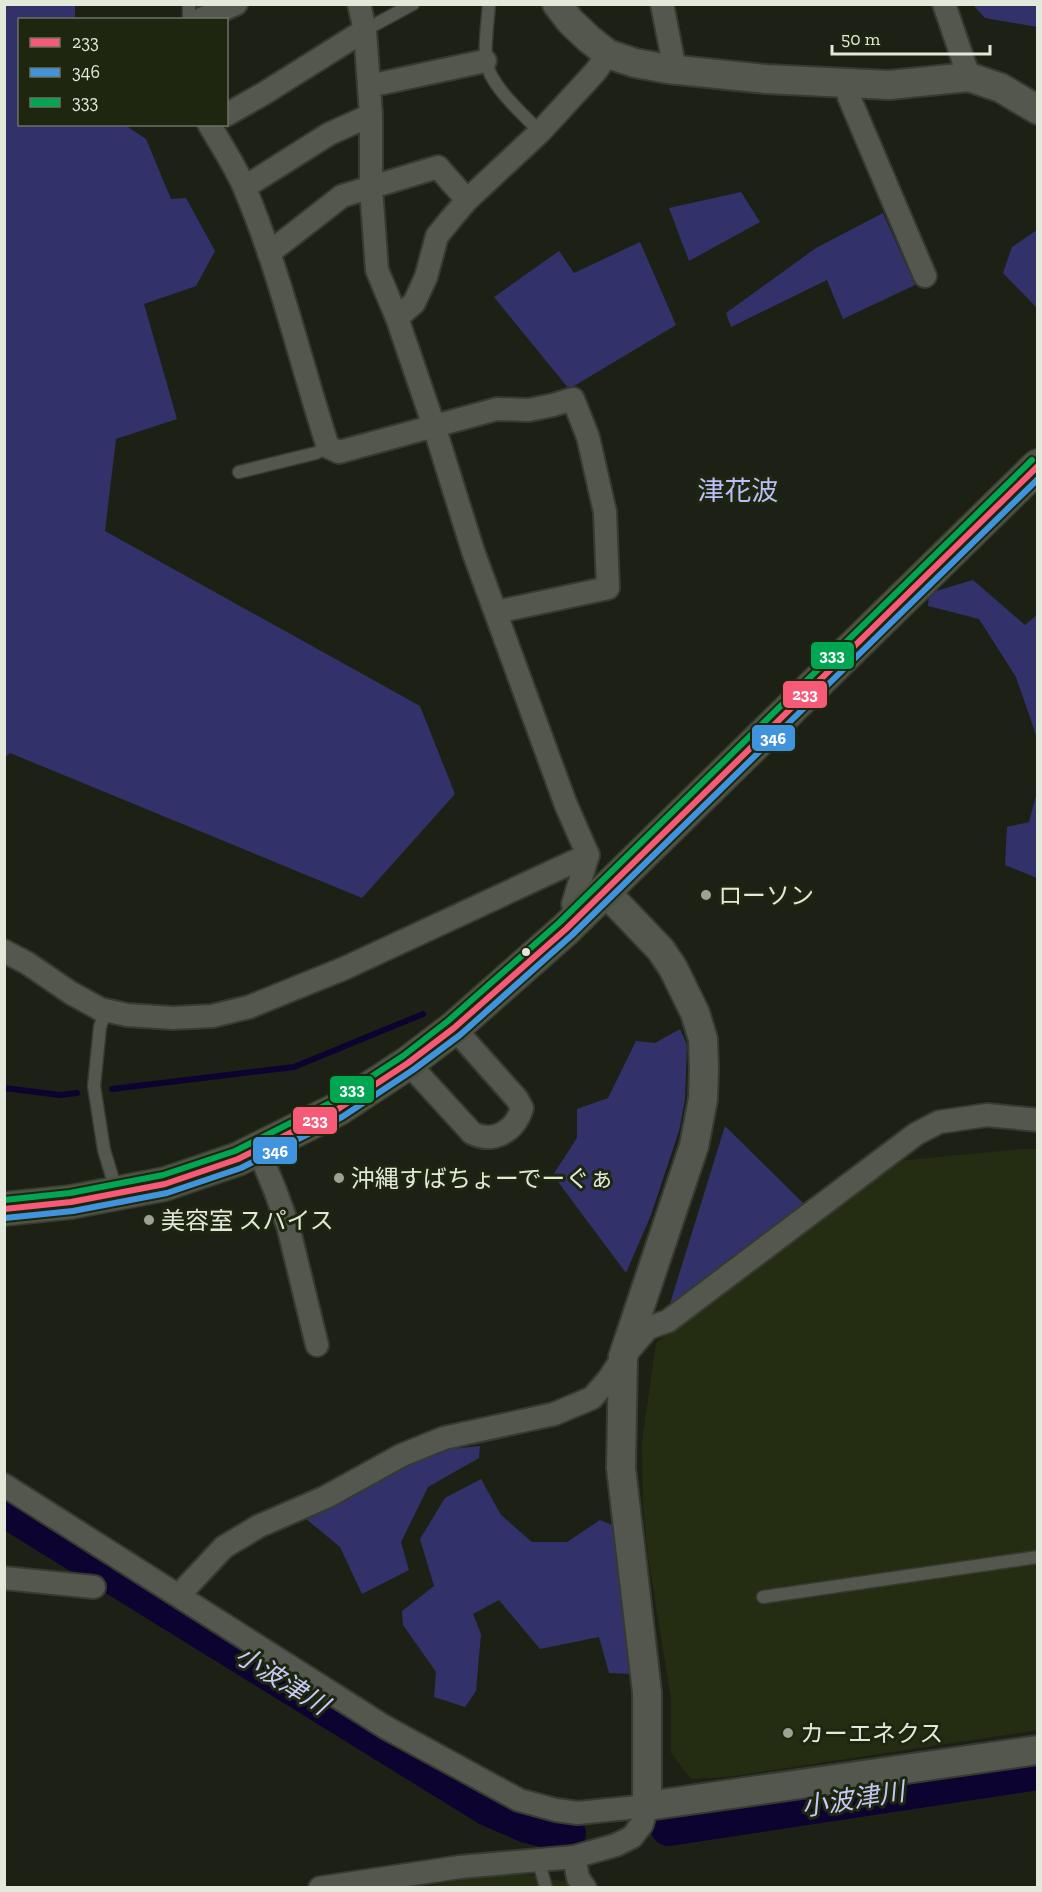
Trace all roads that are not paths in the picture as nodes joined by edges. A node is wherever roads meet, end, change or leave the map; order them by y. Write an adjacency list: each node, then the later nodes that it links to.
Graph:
1 (236, 4): 8 (street)
2 (359, 4): 9 (street)
3 (413, 4): 9 (lane)
4 (489, 4): 11 (lane)
5 (557, 4): 10 (street)
6 (662, 4): 12 (street)
7 (944, 4): 13 (street)
8 (204, 18)
9 (365, 30): 15 (street); 17 (street)
10 (608, 54): 12 (street); 20 (street)
11 (485, 61): 15 (street); 20 (lane)
12 (675, 70): 14 (street)
13 (969, 78): 14 (street); 16 (street)
14 (849, 83): 25 (street)
15 (369, 86): 18 (street)
16 (1038, 110)
17 (228, 114)
18 (371, 115): 21 (street); 22 (street)
19 (210, 126): 21 (street)
20 (540, 132): 23 (street)
21 (244, 187): 24 (street)
22 (371, 188): 23 (street); 24 (street); 26 (street)
23 (467, 200): 26 (street)
24 (268, 254): 28 (street)
25 (925, 276)
26 (397, 318): 27 (street)
27 (434, 426): 28 (street); 31 (street); 31 (street)
28 (328, 447): 30 (lane)
29 (1038, 466): 33 (main road)
30 (239, 472)
31 (496, 612): 32 (street)
32 (588, 855): 33 (street); 35 (street)
33 (607, 890): 36 (main road); 43 (street)
34 (4, 951): 35 (street)
35 (106, 1009): 40 (lane)
36 (454, 1028): 37 (main road); 37 (street)
37 (408, 1063): 39 (main road)
38 (1038, 1120): 43 (street)
39 (258, 1149): 40 (main road); 42 (street)
40 (117, 1194): 41 (main road)
41 (4, 1209)
42 (316, 1345)
43 (623, 1357): 48 (street); 51 (street)
44 (4, 1485): 48 (street)
45 (1038, 1557): 49 (lane)
46 (4, 1578): 47 (street)
47 (94, 1587)
48 (179, 1595): 51 (street)
49 (763, 1597)
50 (1038, 1750): 51 (street)
51 (647, 1806): 53 (street)
52 (522, 1841): 54 (street)
53 (574, 1857): 54 (street); 57 (street)
54 (538, 1859): 55 (street); 56 (lane)
55 (320, 1887)
56 (546, 1887)
57 (585, 1887)

